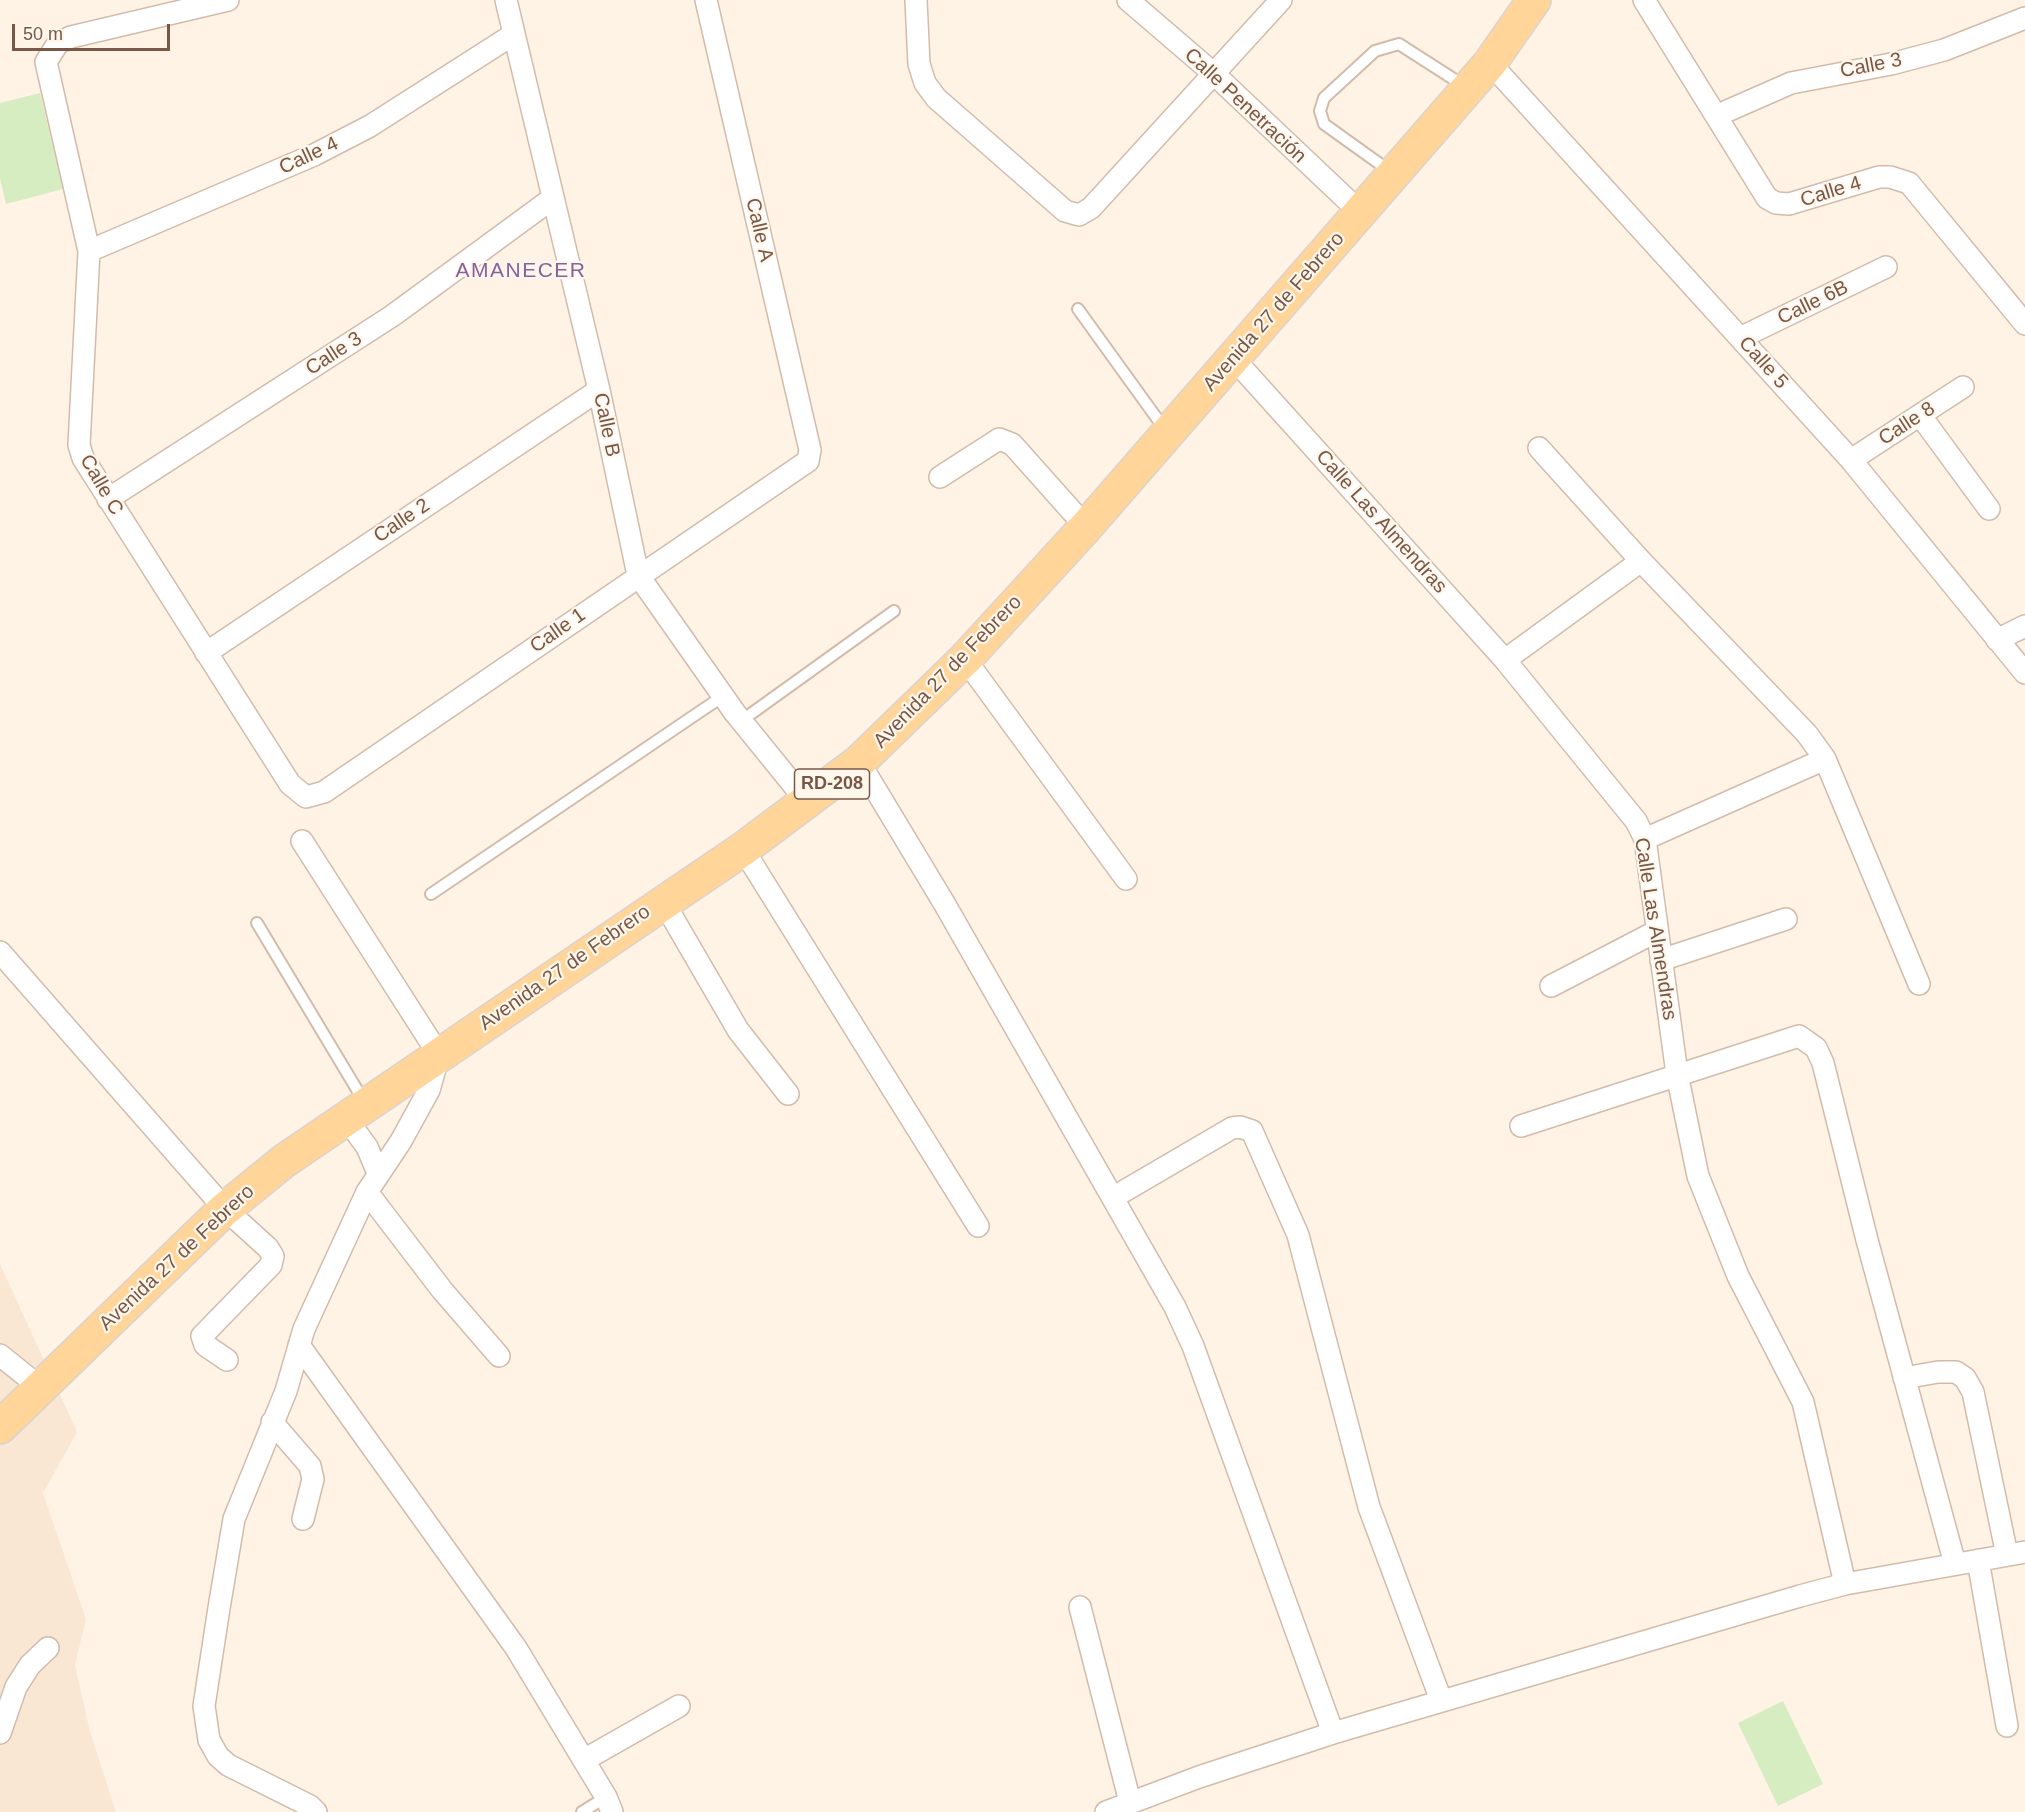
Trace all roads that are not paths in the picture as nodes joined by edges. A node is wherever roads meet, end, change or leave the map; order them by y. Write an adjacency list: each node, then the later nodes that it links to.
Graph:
1 (228, 0): 18 (street, Calle C)
2 (506, 0): 10 (street, Calle B)
3 (706, 0): 30 (street, Calle A)
4 (916, 0): 12 (street)
5 (1128, 0): 12 (street, Calle Penetración)
6 (1281, 0): 12 (street)
7 (1534, 0): 11 (main road, Avenida 27 de Febrero / RD-208)
8 (1644, 0): 14 (street, Calle 4)
9 (2025, 18): 14 (street, Calle 3)
10 (514, 34): 16 (street, Calle B); 18 (street, Calle 4)
11 (1490, 63): 13 (main road, Avenida 27 de Febrero / RD-208); 22 (street, Calle 5)
12 (1213, 73): 17 (street, Calle Penetración)
13 (1468, 89): 15 (main road, Avenida 27 de Febrero / RD-208); 15 (lane)
14 (1718, 115): 21 (street, Calle 4)
15 (1394, 174): 17 (main road, Avenida 27 de Febrero / RD-208)
16 (553, 198): 25 (street, Calle B); 32 (street, Calle 3)
17 (1360, 213): 23 (main road, Avenida 27 de Febrero / RD-208)
18 (89, 251): 32 (street, Calle C)
19 (1886, 267): 22 (street, Calle 6B)
20 (1078, 309): 27 (lane)
21 (2025, 324)
22 (1740, 338): 29 (street, Calle 5)
23 (1233, 359): 27 (main road, Avenida 27 de Febrero / RD-208); 42 (street, Calle Las Almendras)
24 (1963, 387): 26 (street, Calle 8)
25 (599, 390): 36 (street, Calle B); 40 (street, Calle 2)
26 (1920, 415): 29 (street, Calle 8); 33 (street)
27 (1167, 434): 34 (main road, Avenida 27 de Febrero / RD-208)
28 (1539, 448): 35 (street)
29 (1851, 460): 39 (street, Calle 5)
30 (808, 461): 36 (street, Calle 1)
31 (940, 477): 34 (street)
32 (108, 499): 40 (street, Calle C)
33 (1989, 509)
34 (1086, 527): 41 (main road, Avenida 27 de Febrero / RD-208)
35 (1641, 561): 42 (street); 46 (street)
36 (638, 575): 44 (street, Calle B); 48 (street, Calle 1)
37 (894, 610): 45 (lane)
38 (2025, 626): 39 (street)
39 (1997, 640): 43 (street, Calle 5)
40 (206, 653): 48 (street, Calle C)
41 (965, 659): 47 (main road, Avenida 27 de Febrero / RD-208); 53 (street)
42 (1506, 660): 50 (street, Calle Las Almendras)
43 (2025, 673)
44 (723, 696): 45 (street, Calle B); 54 (lane)
45 (741, 721): 49 (street, Calle B)
46 (1825, 759): 50 (street); 61 (street)
47 (859, 762): 49 (main road, Avenida 27 de Febrero / RD-208); 70 (street)
48 (306, 796)
49 (808, 803): 52 (main road, Avenida 27 de Febrero / RD-208)
50 (1645, 839): 58 (street, Calle Las Almendras)
51 (302, 842): 63 (street)
52 (743, 849): 55 (main road, Avenida 27 de Febrero / RD-208); 72 (street)
53 (1126, 879)
54 (431, 894)
55 (663, 901): 63 (main road, Avenida 27 de Febrero / RD-208); 65 (street)
56 (1786, 919): 60 (street)
57 (257, 923): 66 (lane)
58 (1657, 931): 60 (street, Calle Las Almendras); 62 (street)
59 (0, 952): 71 (street)
60 (1661, 960): 64 (street, Calle Las Almendras)
61 (1919, 984)
62 (1551, 986)
63 (439, 1055): 66 (main road, Avenida 27 de Febrero / RD-208); 68 (street)
64 (1677, 1074): 67 (street); 77 (street); 85 (street, Calle Las Almendras)
65 (788, 1094)
66 (355, 1110): 68 (street); 71 (main road, Avenida 27 de Febrero / RD-208)
67 (1521, 1126)
68 (378, 1173): 69 (street)
69 (367, 1192): 73 (street); 75 (street)
70 (1114, 1197): 88 (street); 92 (street)
71 (225, 1209): 76 (street); 78 (main road, Avenida 27 de Febrero / RD-208)
72 (978, 1226)
73 (299, 1345): 79 (street); 93 (street)
74 (0, 1355): 78 (street)
75 (499, 1356)
76 (227, 1360)
77 (1904, 1378): 82 (street); 84 (street)
78 (41, 1388): 80 (main road, Avenida 27 de Febrero / RD-208)
79 (272, 1422): 81 (street); 96 (street)
80 (0, 1427)
81 (303, 1519)
82 (2016, 1553): 83 (street)
83 (1978, 1560): 84 (street); 90 (street)
84 (1955, 1564): 85 (street)
85 (1845, 1584): 88 (street)
86 (1080, 1607): 94 (street)
87 (48, 1648): 91 (street)
88 (1441, 1700): 92 (street)
89 (679, 1706): 93 (street)
90 (2007, 1726)
91 (0, 1733)
92 (1333, 1733): 94 (street)
93 (584, 1760): 95 (street)
94 (1130, 1802): 98 (street)
95 (609, 1804): 97 (lane)
96 (316, 1812)
97 (582, 1812)
98 (1106, 1812)

